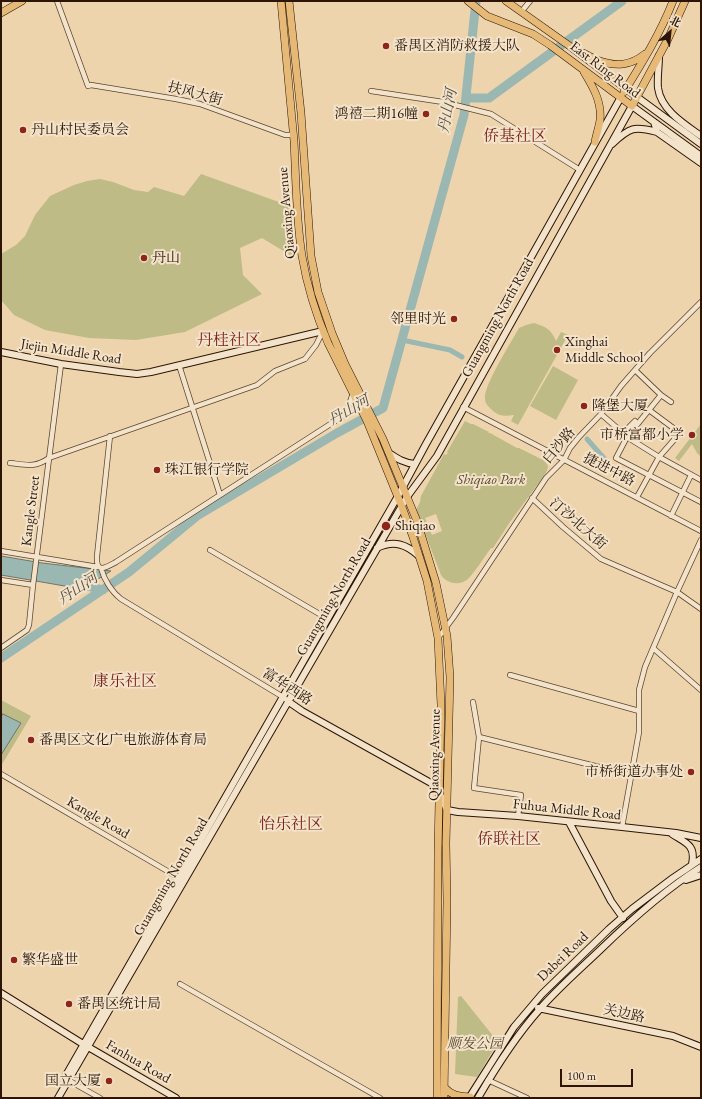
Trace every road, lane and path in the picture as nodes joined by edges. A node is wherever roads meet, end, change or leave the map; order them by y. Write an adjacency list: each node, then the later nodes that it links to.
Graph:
1 (22, 1): 11 (main road)
2 (58, 1): 24 (street, 扶风大街)
3 (281, 1): 24 (main road, Qiaoxing Avenue)
4 (289, 1): 44 (main road, Qiaoxing Avenue)
5 (468, 1): 15 (main road, East Ring Road)
6 (506, 1): 10 (main road, East Ring Road)
7 (530, 1): 10 (street)
8 (673, 1): 13 (main road, Guangming North Road)
9 (685, 1): 14 (main road, Guangming North Road)
10 (521, 12): 12 (main road, East Ring Road)
11 (1, 13)
12 (571, 47): 13 (main road); 16 (main road, East Ring Road)
13 (649, 51): 16 (main road, Guangming North Road)
14 (659, 56): 18 (main road, Guangming North Road); 22 (main road)
15 (582, 69): 19 (main road, East Ring Road); 26 (main road)
16 (626, 89): 18 (main road, East Ring Road); 19 (main road, Guangming North Road)
17 (371, 91): 31 (street)
18 (637, 97): 20 (main road, Guangming North Road); 27 (main road, East Ring Road)
19 (621, 98): 20 (main road, East Ring Road); 26 (main road, Guangming North Road)
20 (632, 106): 21 (main road, East Ring Road); 28 (main road, Guangming North Road)
21 (654, 122): 23 (main road); 29 (main road, East Ring Road)
22 (684, 123): 25 (main road); 27 (main road)
23 (657, 132): 28 (main road); 30 (main road)
24 (293, 134): 33 (main road, Qiaoxing Avenue)
25 (701, 136)
26 (595, 142): 31 (main road, Guangming North Road)
27 (701, 144)
28 (607, 149): 42 (main road, Guangming North Road)
29 (701, 156)
30 (701, 163)
31 (580, 170): 54 (main road, Guangming North Road)
32 (701, 302): 37 (street, 白沙路)
33 (323, 331): 36 (main road, Jiejin Middle Road); 38 (main road, Qiaoxing Avenue); 41 (street)
34 (1, 352): 35 (main road, Jiejin Middle Road)
35 (62, 364): 36 (main road, Jiejin Middle Road); 52 (street, Kangle Street)
36 (179, 365): 41 (street)
37 (635, 370): 39 (street); 45 (street, 白沙路)
38 (353, 393): 44 (main road, Qiaoxing Avenue); 62 (street)
39 (661, 395): 40 (street); 43 (street)
40 (671, 402)
41 (192, 407): 48 (street); 62 (street)
42 (463, 408): 53 (street, 捷进中路); 56 (main road, Guangming North Road)
43 (648, 410): 49 (street); 51 (street)
44 (366, 411): 47 (main road)
45 (601, 414): 46 (street); 53 (street, 白沙路)
46 (635, 421)
47 (373, 425): 50 (main road, Qiaoxing Avenue); 63 (main road, Qiaoxing Avenue)
48 (110, 436): 52 (street); 77 (street)
49 (627, 437): 51 (street); 57 (street)
50 (389, 453): 54 (main road); 60 (main road, Qiaoxing Avenue)
51 (659, 457): 57 (street); 58 (street)
52 (49, 458): 55 (street); 76 (street, Kangle Street)
53 (564, 460): 65 (street, 白沙路); 66 (street, 捷进中路)
54 (416, 462): 56 (main road); 60 (main road, Guangming North Road)
55 (10, 463)
56 (428, 467): 64 (main road, Guangming North Road)
57 (649, 475): 61 (street); 66 (street)
58 (692, 475): 59 (street); 61 (street)
59 (701, 480)
60 (403, 487): 63 (main road, Guangming North Road); 64 (main road, Qiaoxing Avenue)
61 (682, 492): 67 (street); 69 (street)
62 (220, 495): 77 (street)
63 (398, 496): 68 (main road, Qiaoxing Avenue); 82 (main road, Guangming North Road)
64 (407, 497): 68 (main road, Guangming North Road); 83 (main road, Qiaoxing Avenue)
65 (532, 498): 80 (street, 汀沙北大街); 83 (street, 白沙路)
66 (638, 498): 69 (street, 捷进中路)
67 (701, 502)
68 (402, 507): 72 (main road, Guangming North Road); 75 (main road, Qiaoxing Avenue)
69 (671, 516): 70 (street, 捷进中路)
70 (701, 531)
71 (701, 540): 80 (street)
72 (377, 548): 75 (main road); 90 (main road, Guangming North Road)
73 (210, 550): 82 (street)
74 (1, 551): 76 (street)
75 (419, 556): 84 (main road, Qiaoxing Avenue)
76 (37, 559): 77 (street); 79 (street, Kangle Street)
77 (100, 567): 89 (street, 富华西路)
78 (1, 580): 79 (street)
79 (33, 585): 85 (street, Kangle Street)
80 (677, 592): 81 (street, 汀沙北大街); 86 (street)
81 (701, 609)
82 (328, 619): 89 (main road, Guangming North Road)
83 (446, 628): 84 (street, 白沙路); 97 (main road, Qiaoxing Avenue)
84 (438, 638): 96 (main road, Qiaoxing Avenue)
85 (1, 648)
86 (653, 648): 88 (street); 92 (street)
87 (510, 675): 92 (street)
88 (701, 690)
89 (283, 697): 90 (street, 富华西路); 107 (main road, Guangming North Road)
90 (289, 702): 96 (main road, 富华西路); 107 (main road, Guangming North Road)
91 (473, 702): 93 (street)
92 (639, 711): 95 (street)
93 (479, 737): 95 (street); 98 (street)
94 (1, 774): 107 (street, Kangle Road)
95 (631, 775): 100 (street)
96 (440, 794): 97 (main road); 124 (main road, Qiaoxing Avenue)
97 (447, 810): 98 (main road, Fuhua Middle Road); 118 (main road, Qiaoxing Avenue)
98 (518, 816): 99 (main road, Fuhua Middle Road)
99 (569, 822): 100 (main road, Fuhua Middle Road); 109 (main road)
100 (622, 827): 101 (main road, Fuhua Middle Road)
101 (668, 832): 102 (main road, Fuhua Middle Road); 104 (main road)
102 (701, 838)
103 (701, 859): 104 (main road, Dabei Road)
104 (692, 864): 109 (main road, Dabei Road)
105 (701, 867): 108 (main road, Dabei Road)
106 (701, 875): 108 (main road)
107 (182, 880): 114 (main road, Guangming North Road)
108 (679, 882): 113 (main road, Dabei Road)
109 (623, 918): 112 (main road, Dabei Road)
110 (180, 984): 123 (street)
111 (1, 993): 114 (main road, Fanhua Road)
112 (531, 1006): 113 (main road, 关边路); 126 (main road, Dabei Road)
113 (540, 1008): 115 (main road, 关边路); 117 (main road, Dabei Road)
114 (85, 1045): 116 (main road, Guangming North Road); 119 (main road, Guangming North Road); 122 (main road, Fanhua Road)
115 (701, 1047)
116 (68, 1080): 120 (main road, Guangming North Road); 121 (street)
117 (488, 1080): 127 (main road, Dabei Road); 128 (street)
118 (445, 1088): 125 (main road, Qiaoxing Avenue); 126 (main road)
119 (54, 1098)
120 (58, 1098)
121 (100, 1098)
122 (176, 1098)
123 (380, 1098)
124 (437, 1098)
125 (444, 1098)
126 (469, 1098)
127 (478, 1098)
128 (527, 1098)

